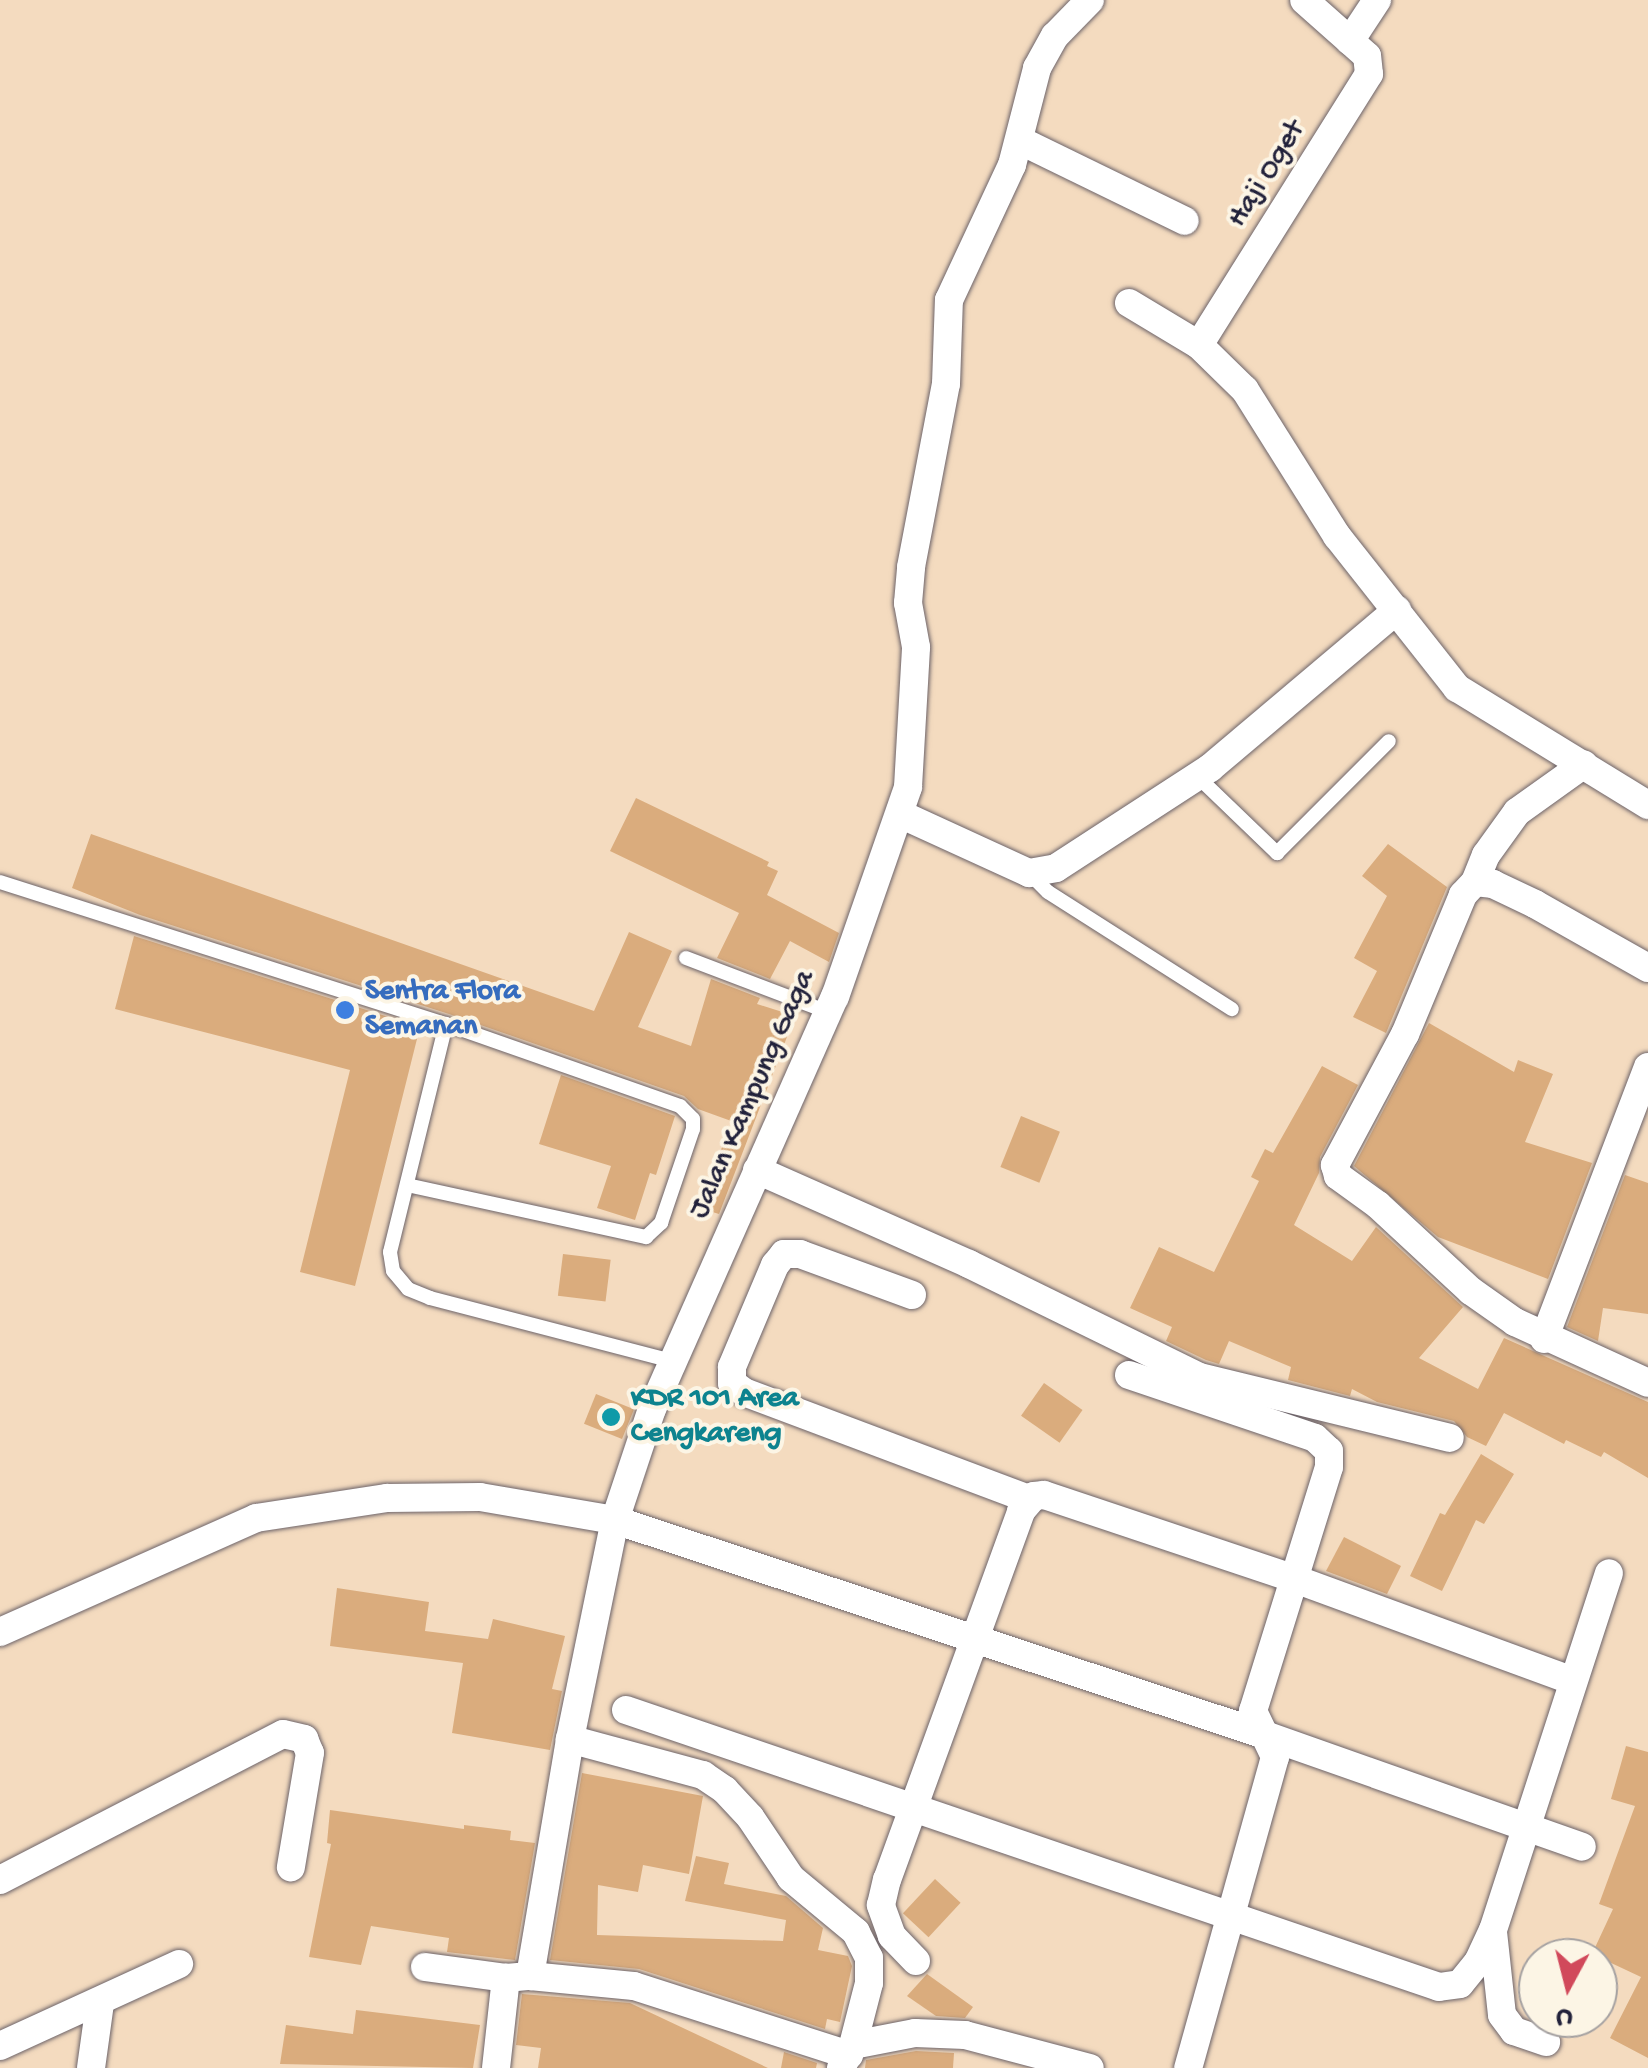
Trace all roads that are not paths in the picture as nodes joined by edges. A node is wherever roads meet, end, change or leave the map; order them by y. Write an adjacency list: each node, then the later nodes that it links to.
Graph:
1 (1090, 0): 5 (street, Jalan Kampung Gaga)
2 (1304, 0): 4 (street)
3 (1377, 0): 4 (street)
4 (1350, 41): 8 (street, Haji Oget)
5 (1021, 141): 6 (street); 14 (street, Jalan Kampung Gaga)
6 (1185, 221)
7 (1129, 303): 8 (street)
8 (1199, 346): 9 (street)
9 (1397, 610): 11 (street); 12 (street)
10 (1389, 741): 12 (lane)
11 (1584, 764): 13 (street); 17 (street)
12 (1198, 778): 15 (street)
13 (1648, 805)
14 (900, 814): 15 (street); 21 (street, Jalan Kampung Gaga)
15 (1029, 872): 20 (lane)
16 (0, 882): 22 (lane)
17 (1475, 882): 19 (street); 27 (street)
18 (686, 958): 21 (lane)
19 (1648, 968)
20 (1232, 1009)
21 (828, 1012): 24 (street, Jalan Kampung Gaga)
22 (446, 1024): 25 (lane); 25 (lane)
23 (1648, 1067): 27 (street)
24 (758, 1170): 28 (street, Jalan Kampung Gaga); 31 (street)
25 (407, 1185): 28 (lane)
26 (912, 1295): 32 (street)
27 (1544, 1339): 30 (street)
28 (672, 1360): 33 (street, Jalan Kampung Gaga)
29 (1129, 1375): 35 (street)
30 (1648, 1383)
31 (1450, 1438)
32 (1030, 1498): 35 (street); 37 (street)
33 (615, 1520): 36 (street); 37 (street); 41 (street, Jalan Kampung Gaga)
34 (1609, 1573): 38 (street)
35 (1292, 1578): 38 (street); 40 (street)
36 (0, 1632)
37 (975, 1640): 40 (street); 42 (street)
38 (1573, 1681): 43 (street)
39 (626, 1710): 42 (street)
40 (1262, 1734): 43 (street); 47 (street)
41 (570, 1739): 52 (street, Jalan Kampung Gaga); 56 (street)
42 (912, 1808): 47 (street); 49 (street)
43 (1527, 1828): 44 (street); 48 (street)
44 (1582, 1847)
45 (292, 1868): 46 (street)
46 (0, 1880)
47 (1232, 1916): 48 (street); 60 (street)
48 (1493, 1930): 54 (street)
49 (916, 1961)
50 (179, 1964): 53 (street)
51 (424, 1967): 52 (street)
52 (518, 1977): 56 (street); 58 (street, Jalan Kampung Gaga)
53 (100, 2003): 55 (street); 57 (street)
54 (1546, 2042)
55 (0, 2046)
56 (848, 2056): 59 (street)
57 (91, 2068)
58 (496, 2068)
59 (1090, 2068)
60 (1188, 2068)

